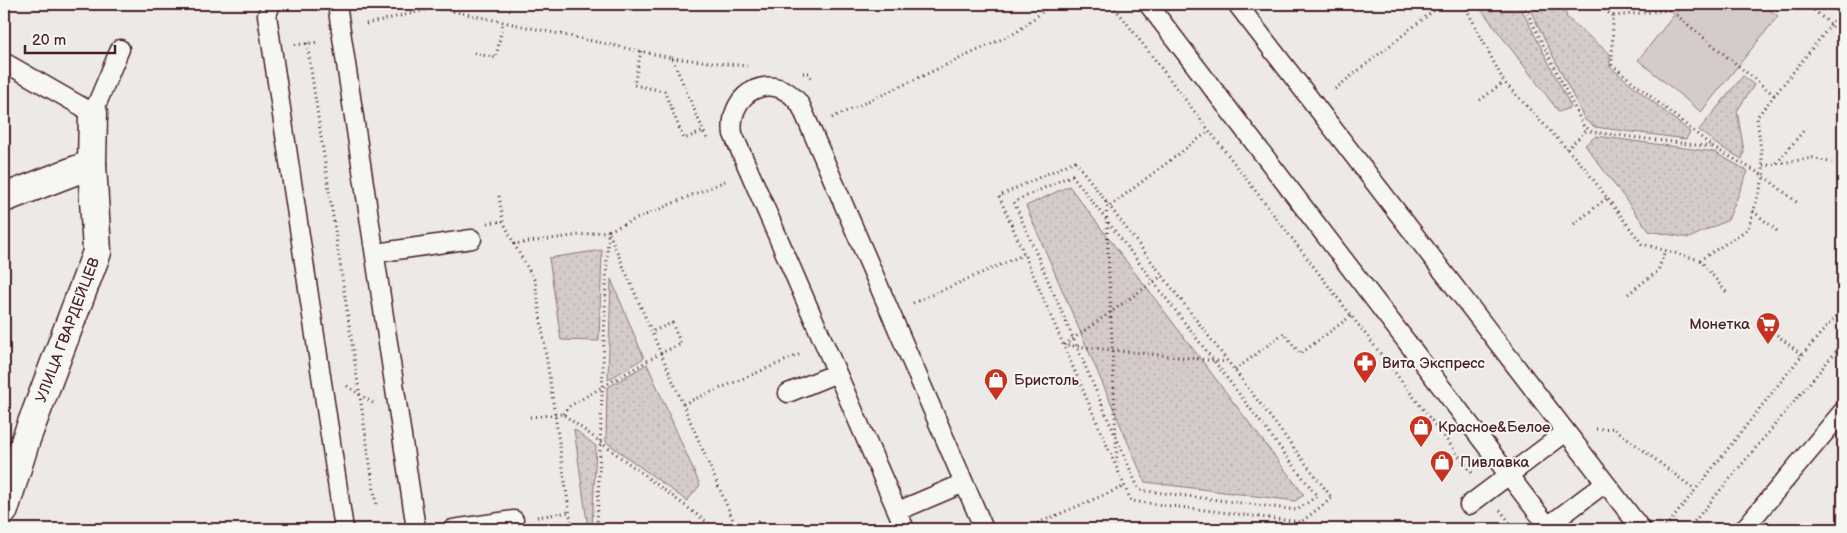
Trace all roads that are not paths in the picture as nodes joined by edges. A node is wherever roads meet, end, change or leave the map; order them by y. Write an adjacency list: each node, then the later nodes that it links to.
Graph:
1 (271, 4): 24 (lane)
2 (337, 4): 11 (lane)
3 (1148, 4): 16 (lane)
4 (1237, 4): 15 (lane)
5 (120, 49): 7 (lane)
6 (4, 62): 7 (lane)
7 (93, 114): 8 (street, УЛИЦА ГВАРДЕЙЦЕВ)
8 (92, 164): 9 (street); 20 (street, УЛИЦА ГВАРДЕЙЦЕВ)
9 (4, 198)
10 (472, 239): 11 (lane)
11 (376, 253): 25 (lane)
12 (837, 372): 13 (lane); 17 (lane); 21 (lane)
13 (788, 393)
14 (1843, 411): 30 (lane)
15 (1566, 432): 16 (lane); 18 (lane)
16 (1509, 475): 19 (lane); 23 (lane)
17 (964, 483): 21 (lane); 28 (lane)
18 (1605, 483): 23 (lane); 29 (lane)
19 (1469, 505)
20 (4, 510)
21 (898, 511): 27 (lane)
22 (514, 520): 26 (lane)
23 (1549, 528)
24 (344, 529)
25 (416, 529)
26 (453, 529)
27 (905, 529)
28 (984, 529)
29 (1641, 529)
30 (1744, 529)

